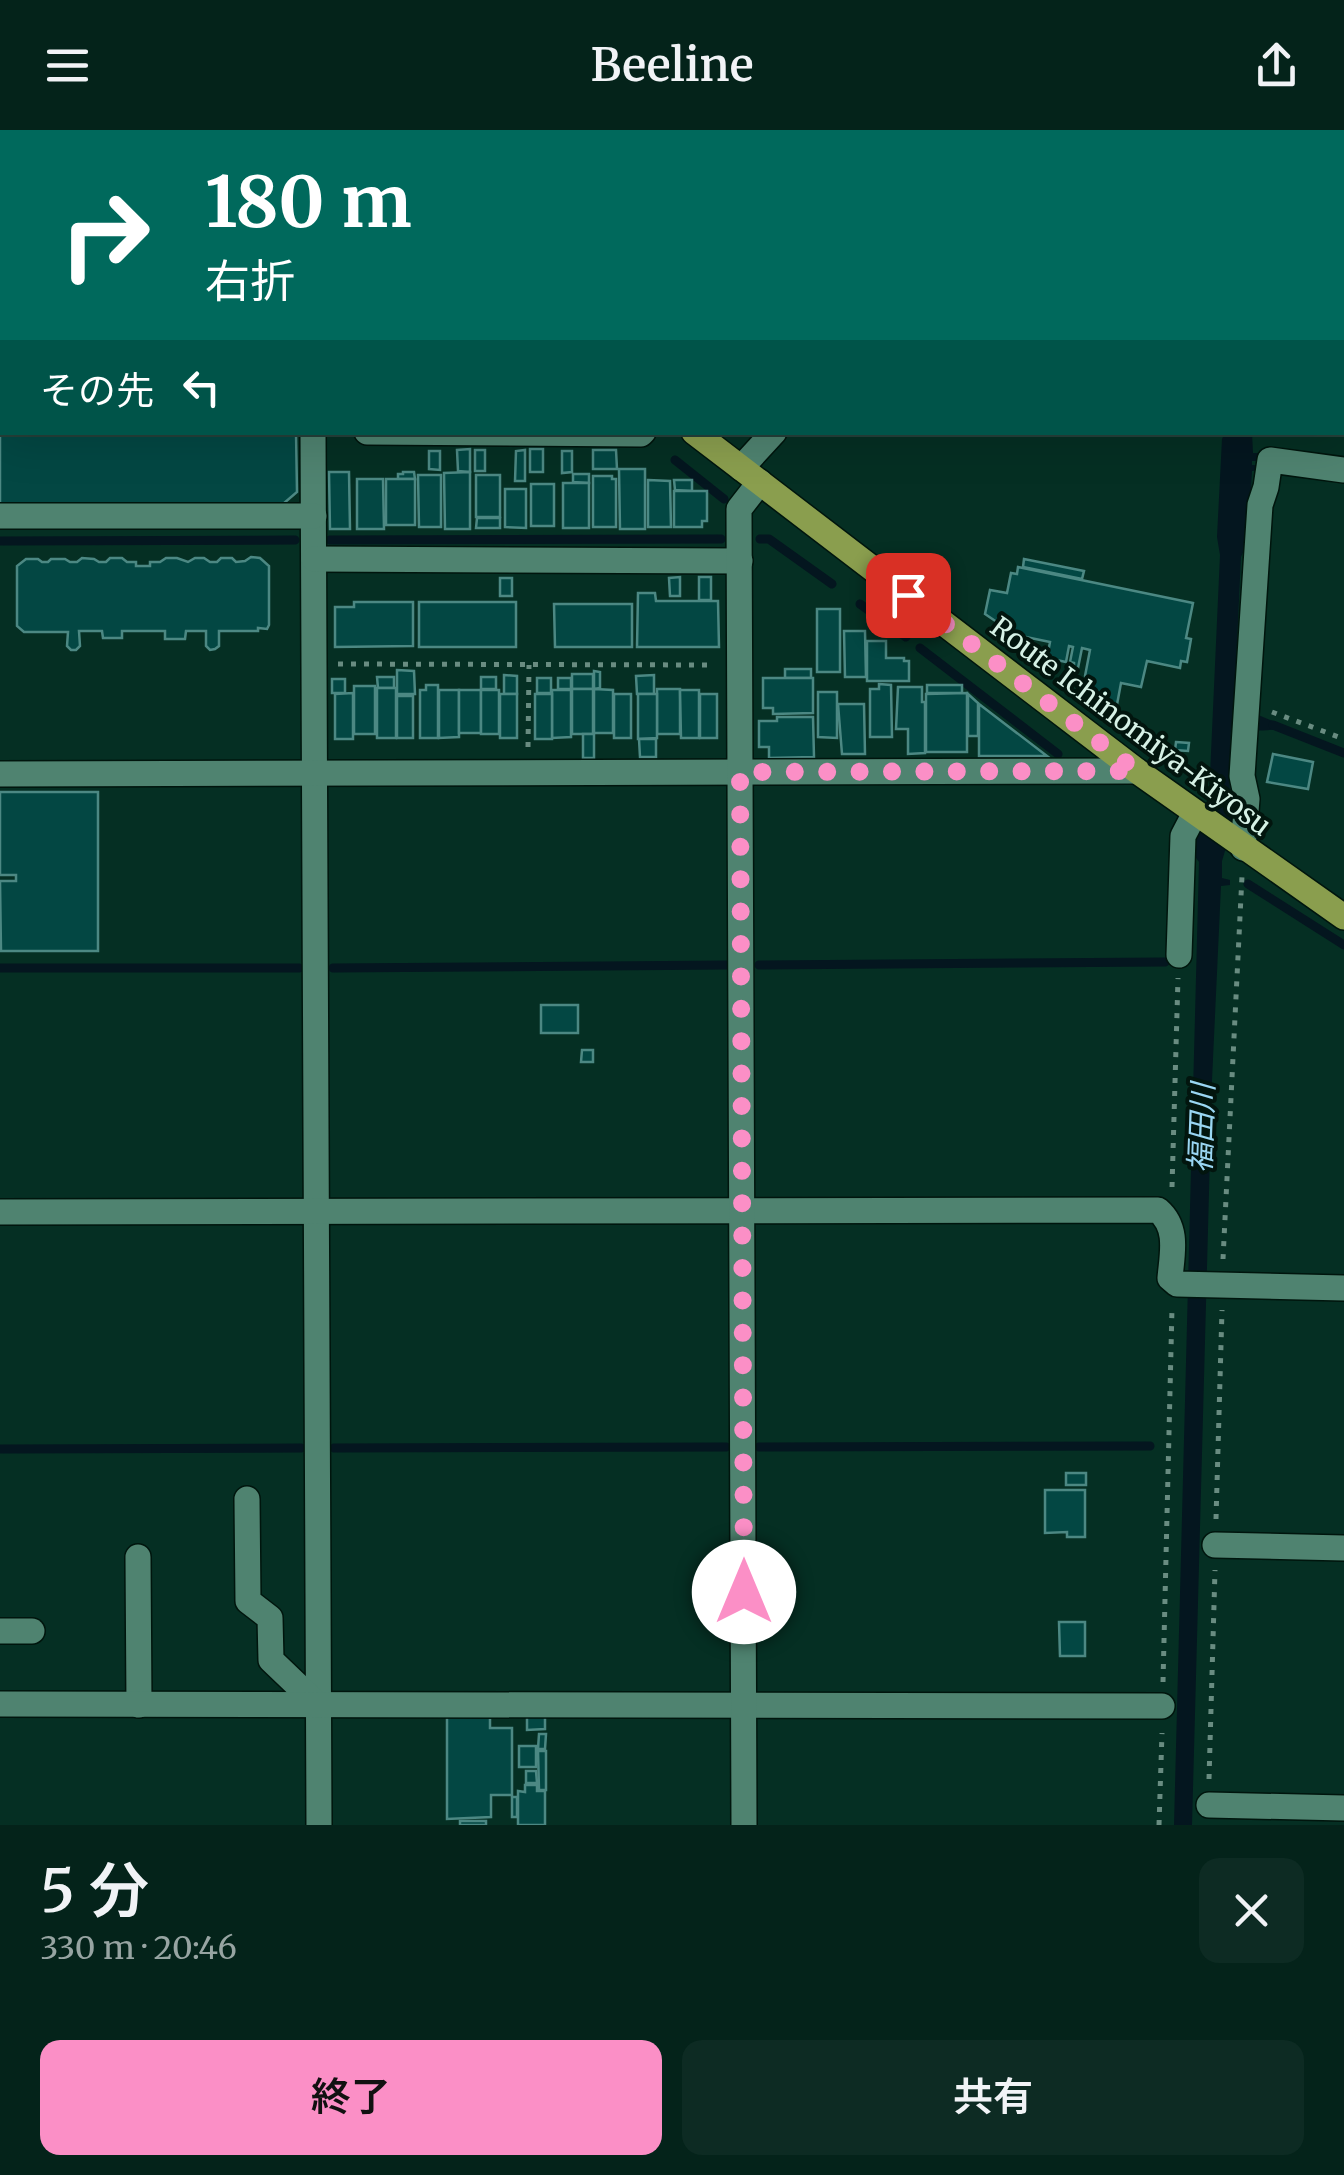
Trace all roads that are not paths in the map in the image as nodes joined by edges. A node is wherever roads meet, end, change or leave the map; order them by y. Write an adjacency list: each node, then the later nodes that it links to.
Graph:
1 (313, 435): 7 (street)
2 (698, 435): 5 (main road, Route Ichinomiya-Kiyosu)
3 (772, 435): 5 (street)
4 (1344, 470): 15 (street)
5 (750, 475): 9 (street); 10 (main road, Route Ichinomiya-Kiyosu)
6 (0, 516): 7 (street)
7 (314, 516): 8 (street)
8 (314, 559): 9 (street); 13 (street)
9 (740, 561): 11 (street)
10 (1137, 771): 11 (street); 14 (main road, Route Ichinomiya-Kiyosu)
11 (740, 772): 13 (street); 18 (street)
12 (0, 774): 13 (street)
13 (315, 774): 20 (street)
14 (1196, 814): 15 (main road, Route Ichinomiya-Kiyosu); 17 (street)
15 (1236, 843): 16 (main road, Route Ichinomiya-Kiyosu)
16 (1344, 917)
17 (1179, 955)
18 (742, 1211): 20 (street); 21 (street); 31 (street)
19 (0, 1212): 20 (street)
20 (317, 1212): 30 (street)
21 (1344, 1288)
22 (247, 1499): 30 (street)
23 (1215, 1546): 24 (street)
24 (1344, 1548)
25 (138, 1557): 29 (street)
26 (32, 1631): 27 (street)
27 (0, 1632)
28 (0, 1704): 29 (street)
29 (139, 1704): 30 (street)
30 (318, 1705): 31 (street); 35 (street)
31 (744, 1705): 32 (street); 36 (street)
32 (1162, 1706)
33 (1209, 1806): 34 (street)
34 (1344, 1808)
35 (319, 1825)
36 (744, 1825)

